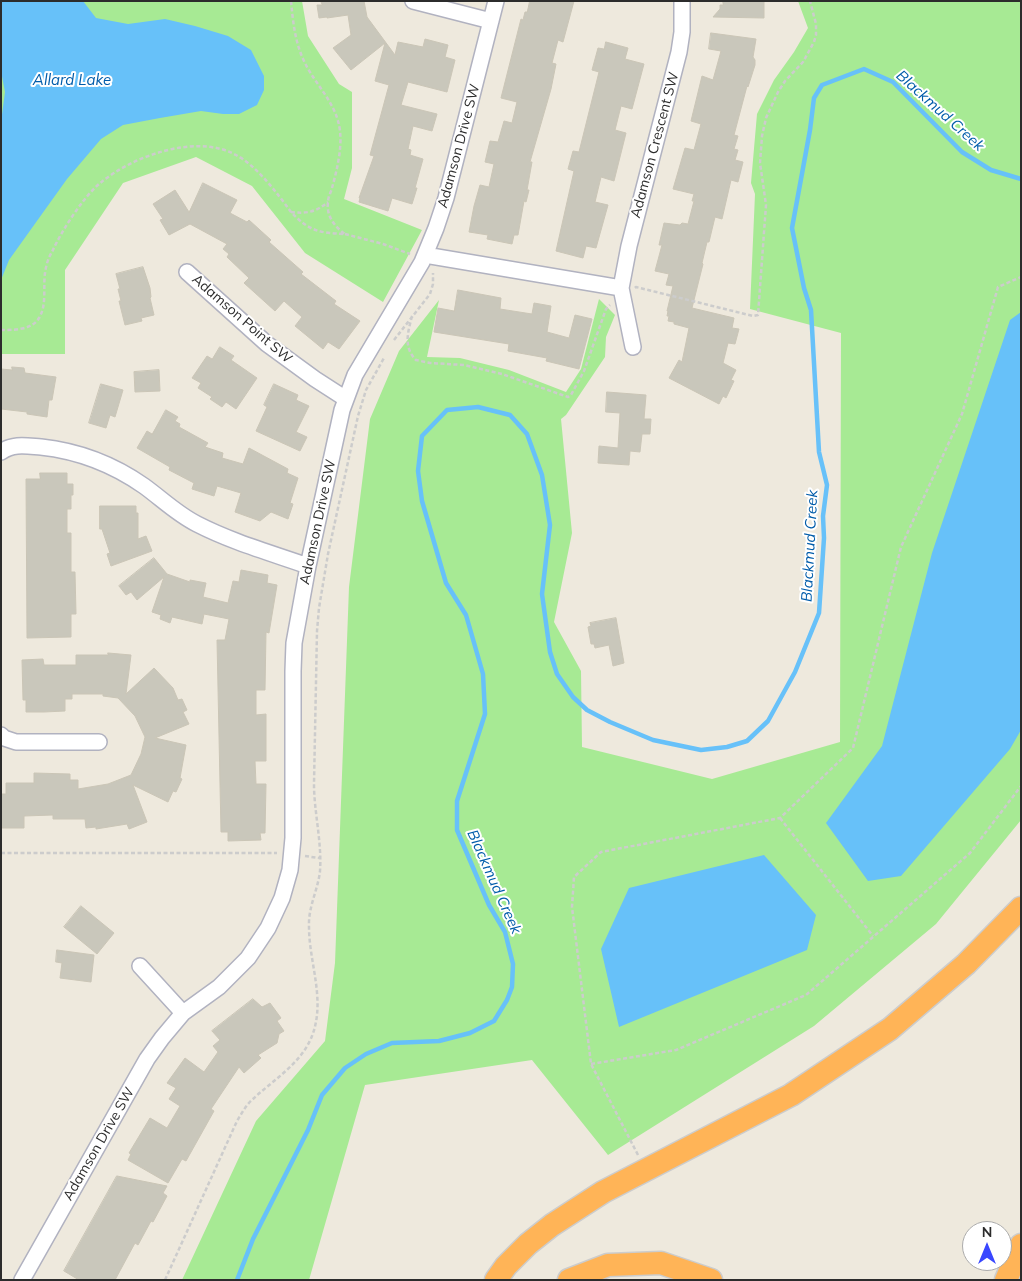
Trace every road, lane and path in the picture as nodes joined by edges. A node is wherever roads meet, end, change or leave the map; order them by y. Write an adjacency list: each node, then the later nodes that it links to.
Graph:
1 (291, 1): 7 (path)
2 (413, 1): 6 (street)
3 (496, 1): 6 (street, Adamson Drive SW)
4 (682, 1): 13 (street, Adamson Crescent SW)
5 (810, 1): 13 (path)
6 (491, 21): 10 (street, Adamson Drive SW)
7 (328, 202): 8 (path); 9 (path)
8 (291, 212): 9 (path); 16 (path)
9 (345, 234): 10 (path)
10 (419, 255): 13 (street); 18 (street, Adamson Drive SW)
11 (188, 272): 18 (street, Adamson Point SW)
12 (1021, 277): 24 (path)
13 (629, 288): 17 (street, Adamson Crescent SW)
14 (611, 304): 15 (path)
15 (412, 315)
16 (1, 330)
17 (632, 347)
18 (346, 399): 20 (street, Adamson Drive SW)
19 (1, 452): 20 (street)
20 (308, 566): 32 (street, Adamson Drive SW)
21 (1, 735): 22 (street)
22 (99, 742)
23 (1021, 786): 30 (path)
24 (780, 818): 30 (path); 33 (path)
25 (1, 853): 26 (path)
26 (282, 853)
27 (300, 855): 28 (path)
28 (320, 858)
29 (1021, 908): 34 (highway)
30 (873, 936): 33 (path)
31 (140, 966): 32 (street)
32 (183, 1013): 36 (street, Adamson Drive SW)
33 (591, 1064): 34 (path)
34 (645, 1170): 37 (highway)
35 (1021, 1245): 40 (highway)
36 (22, 1280)
37 (496, 1280)
38 (569, 1280): 39 (highway)
39 (712, 1280)
40 (1006, 1280)

